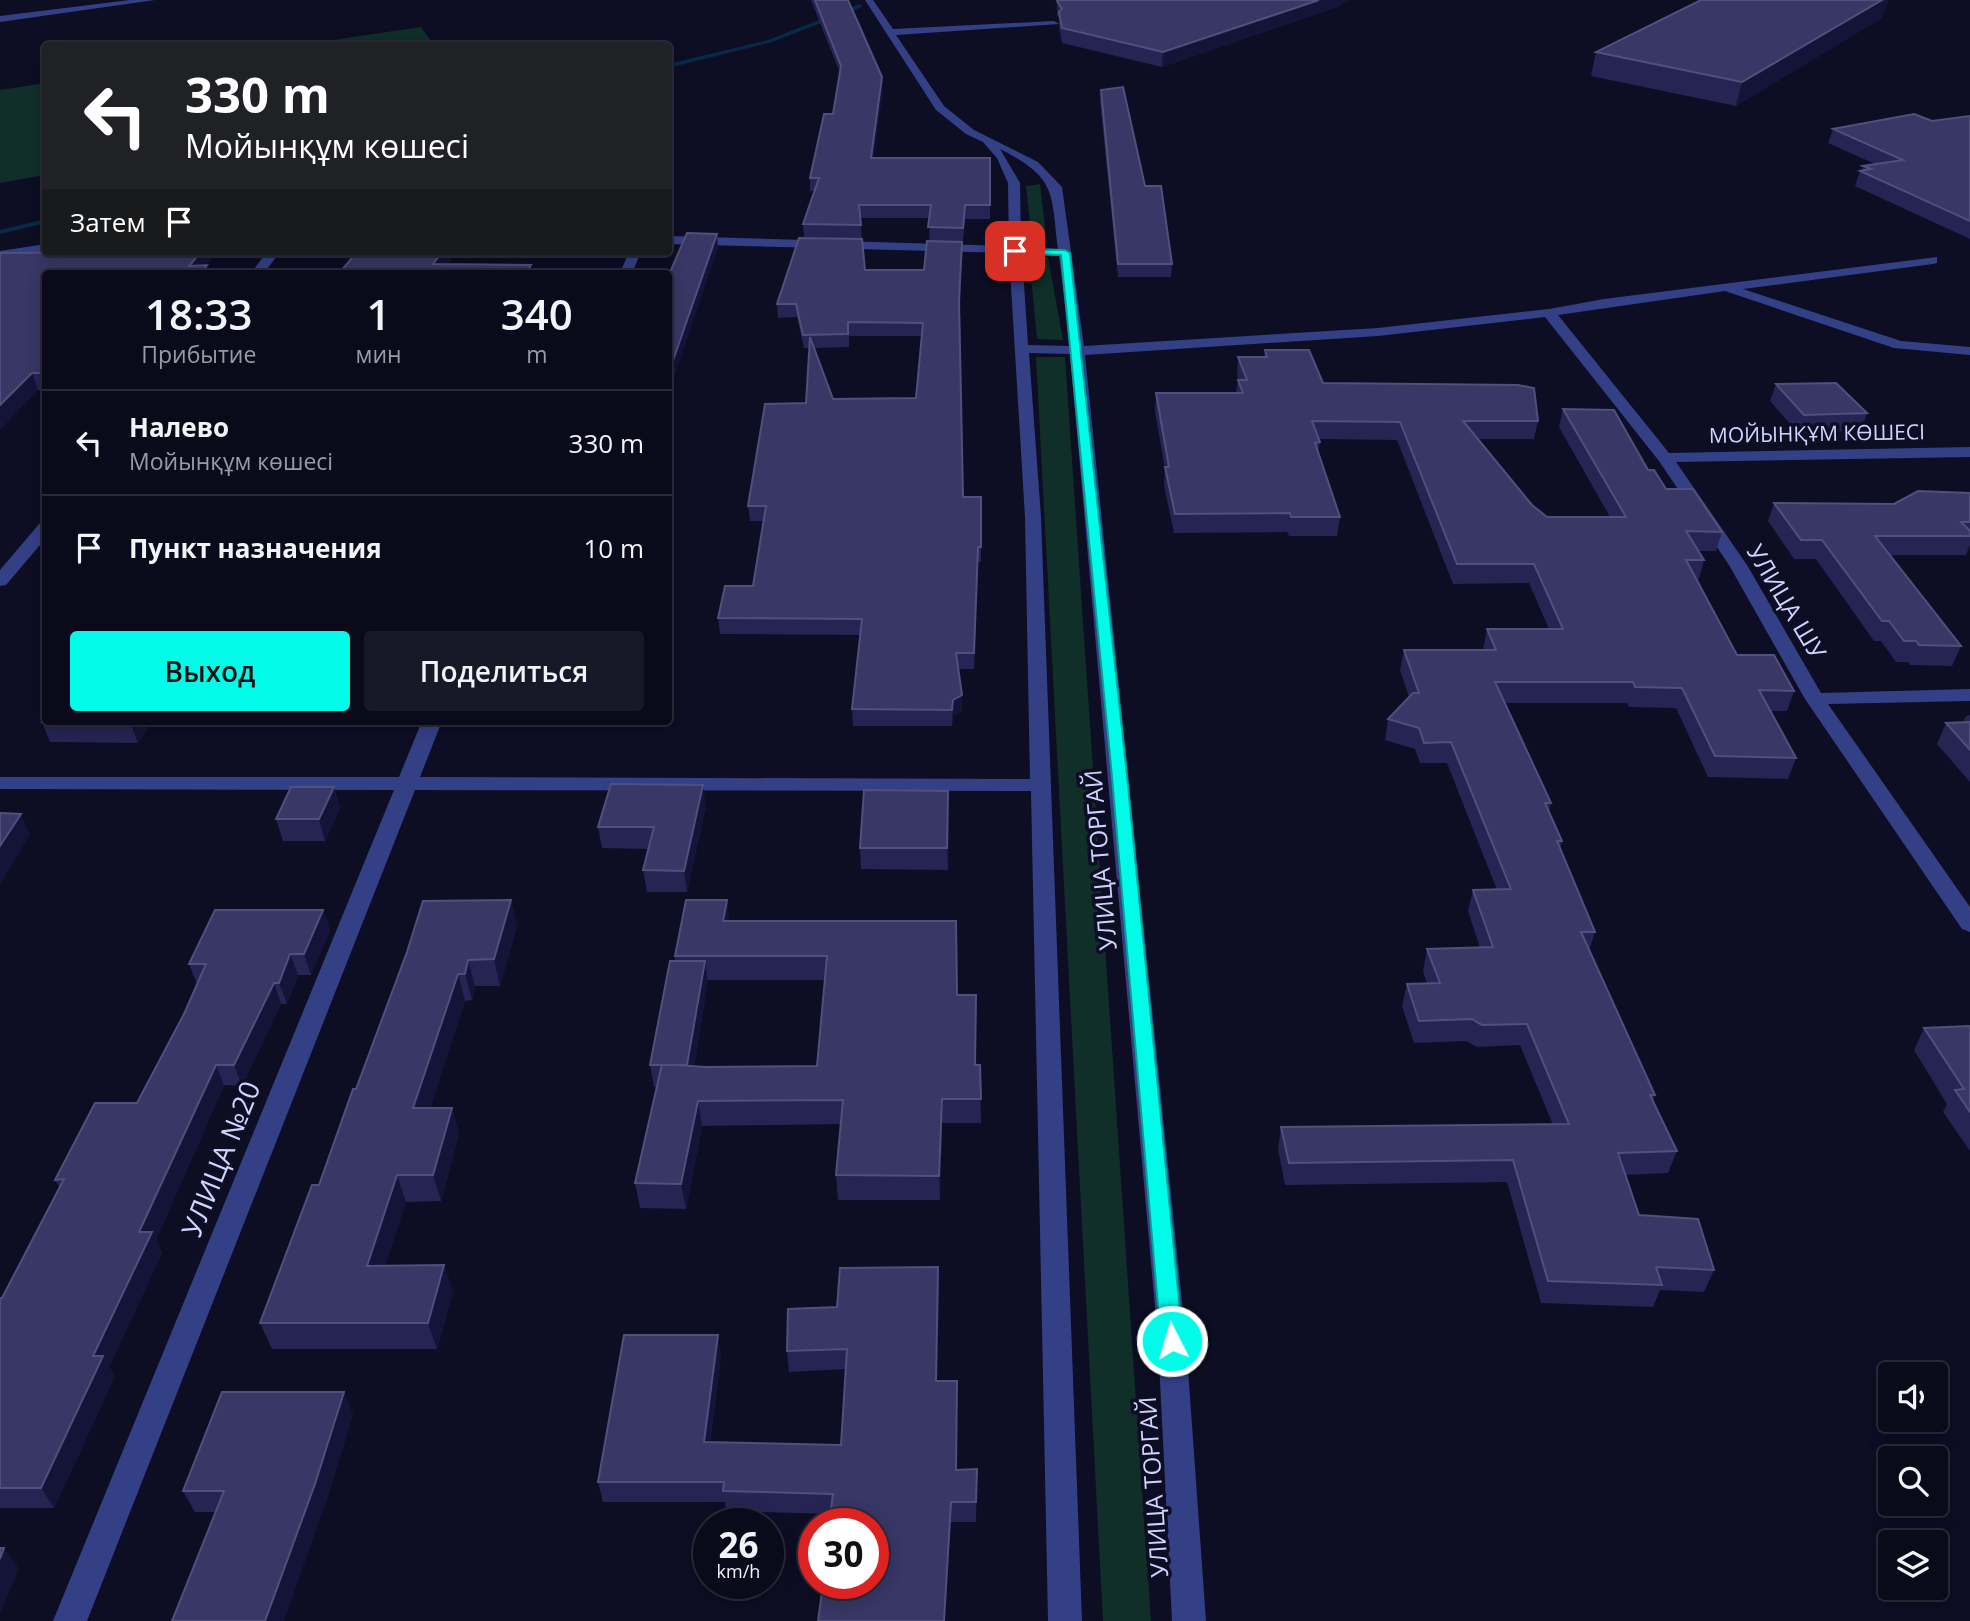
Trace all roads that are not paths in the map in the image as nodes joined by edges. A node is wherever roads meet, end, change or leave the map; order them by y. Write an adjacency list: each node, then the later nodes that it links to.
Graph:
1 (151, 0): 3 (street)
2 (869, 0): 5 (street, УЛИЦА ТОРГАЙ)
3 (0, 19)
4 (1054, 24): 5 (street)
5 (893, 32): 6 (street, УЛИЦА ТОРГАЙ)
6 (981, 138): 9 (street, УЛИЦА ТОРГАЙ); 10 (street, УЛИЦА ТОРГАЙ)
7 (672, 240): 9 (street)
8 (42, 249): 11 (street)
9 (1015, 251): 10 (street); 17 (street, УЛИЦА ТОРГАЙ)
10 (1065, 253): 18 (street, УЛИЦА ТОРГАЙ)
11 (0, 255)
12 (271, 256): 14 (street)
13 (1933, 260): 15 (street)
14 (259, 270)
15 (1725, 288): 16 (street); 19 (street)
16 (1549, 313): 18 (street); 21 (street, УЛИЦА ШУ)
17 (1022, 349): 18 (street); 29 (street, УЛИЦА ТОРГАЙ)
18 (1076, 349): 33 (street, УЛИЦА ТОРГАЙ)
19 (1970, 351)
20 (1970, 452): 21 (street, МОЙЫНҚҰМ КӨШЕСІ)
21 (1665, 458): 25 (street, УЛИЦА ШУ)
22 (42, 532): 23 (street)
23 (0, 581)
24 (1970, 695): 25 (street)
25 (1815, 699): 30 (street, УЛИЦА ШУ)
26 (430, 725): 27 (street, УЛИЦА №20)
27 (405, 782): 28 (street); 29 (street); 31 (street, УЛИЦА №20)
28 (0, 783)
29 (1039, 785): 32 (street, УЛИЦА ТОРГАЙ)
30 (1970, 924)
31 (70, 1621)
32 (1065, 1621)
33 (1189, 1621)

